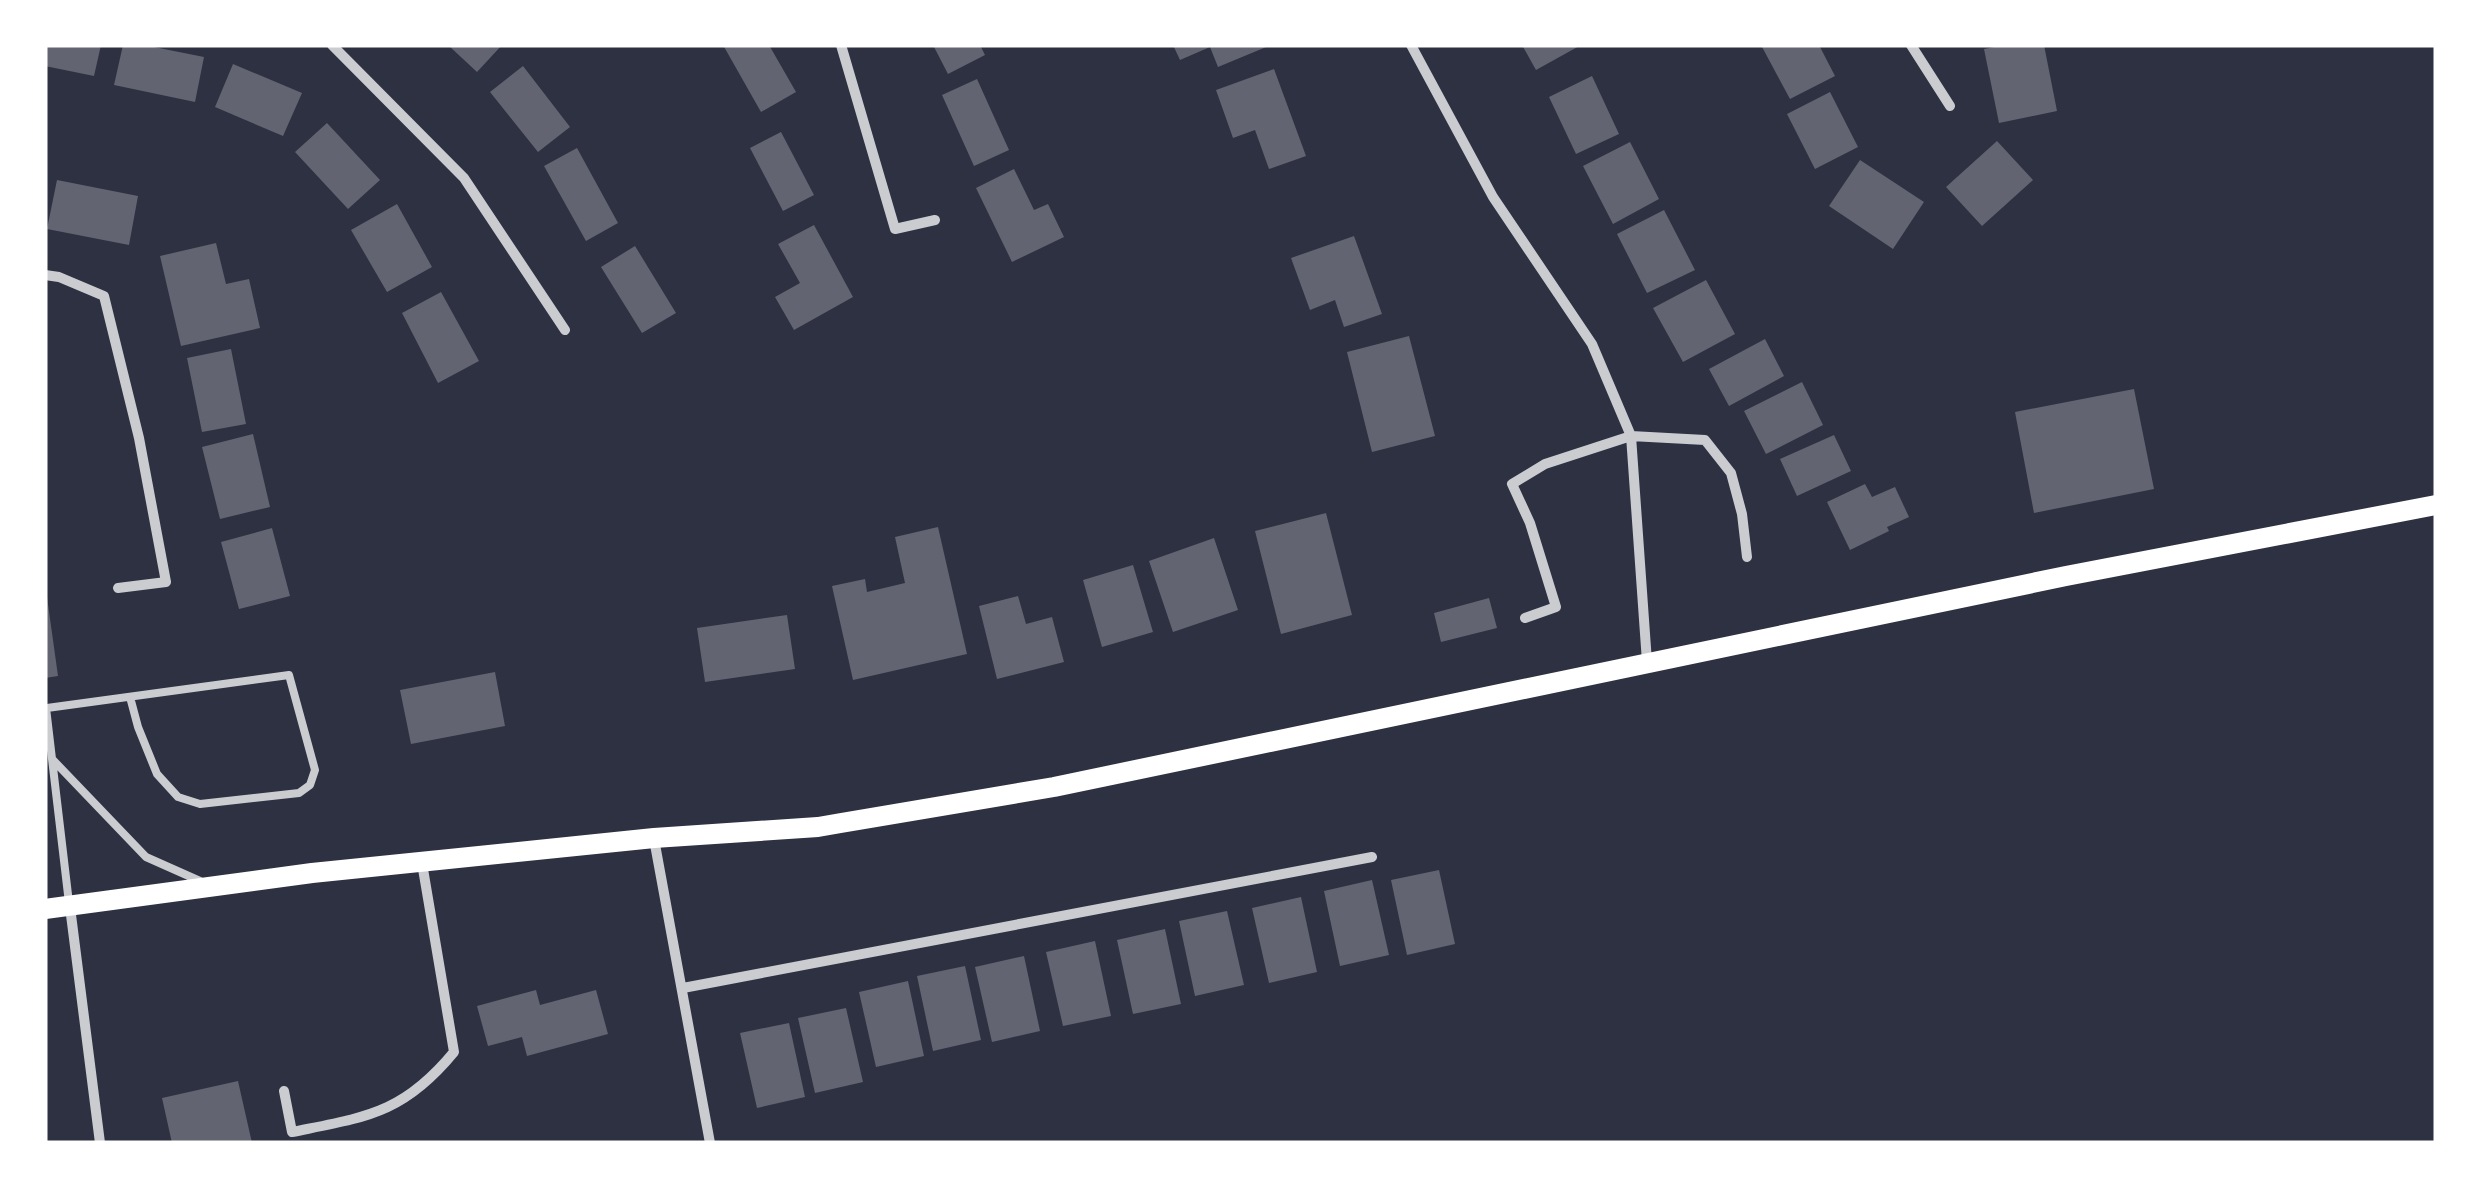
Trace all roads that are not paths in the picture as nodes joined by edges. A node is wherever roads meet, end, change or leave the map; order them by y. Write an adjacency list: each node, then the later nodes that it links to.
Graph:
1 (332, 45): 8 (street)
2 (841, 45): 6 (street)
3 (1412, 45): 9 (street)
4 (1911, 45): 5 (street)
5 (1950, 106)
6 (935, 220)
7 (45, 275): 12 (street)
8 (565, 330)
9 (1631, 436): 11 (street); 13 (street); 14 (street)
10 (2436, 505): 14 (main road)
11 (1747, 557)
12 (118, 588)
13 (1525, 618)
14 (1647, 662): 18 (main road)
15 (130, 697): 15 (lane); 16 (lane)
16 (46, 708): 17 (lane)
17 (53, 760): 21 (lane); 22 (lane)
18 (654, 838): 20 (main road); 24 (street)
19 (1372, 857): 24 (street)
20 (422, 862): 21 (main road); 25 (street)
21 (214, 887): 22 (main road)
22 (70, 907): 23 (main road); 26 (street)
23 (45, 909)
24 (684, 988): 27 (street)
25 (284, 1090)
26 (100, 1143)
27 (710, 1143)

